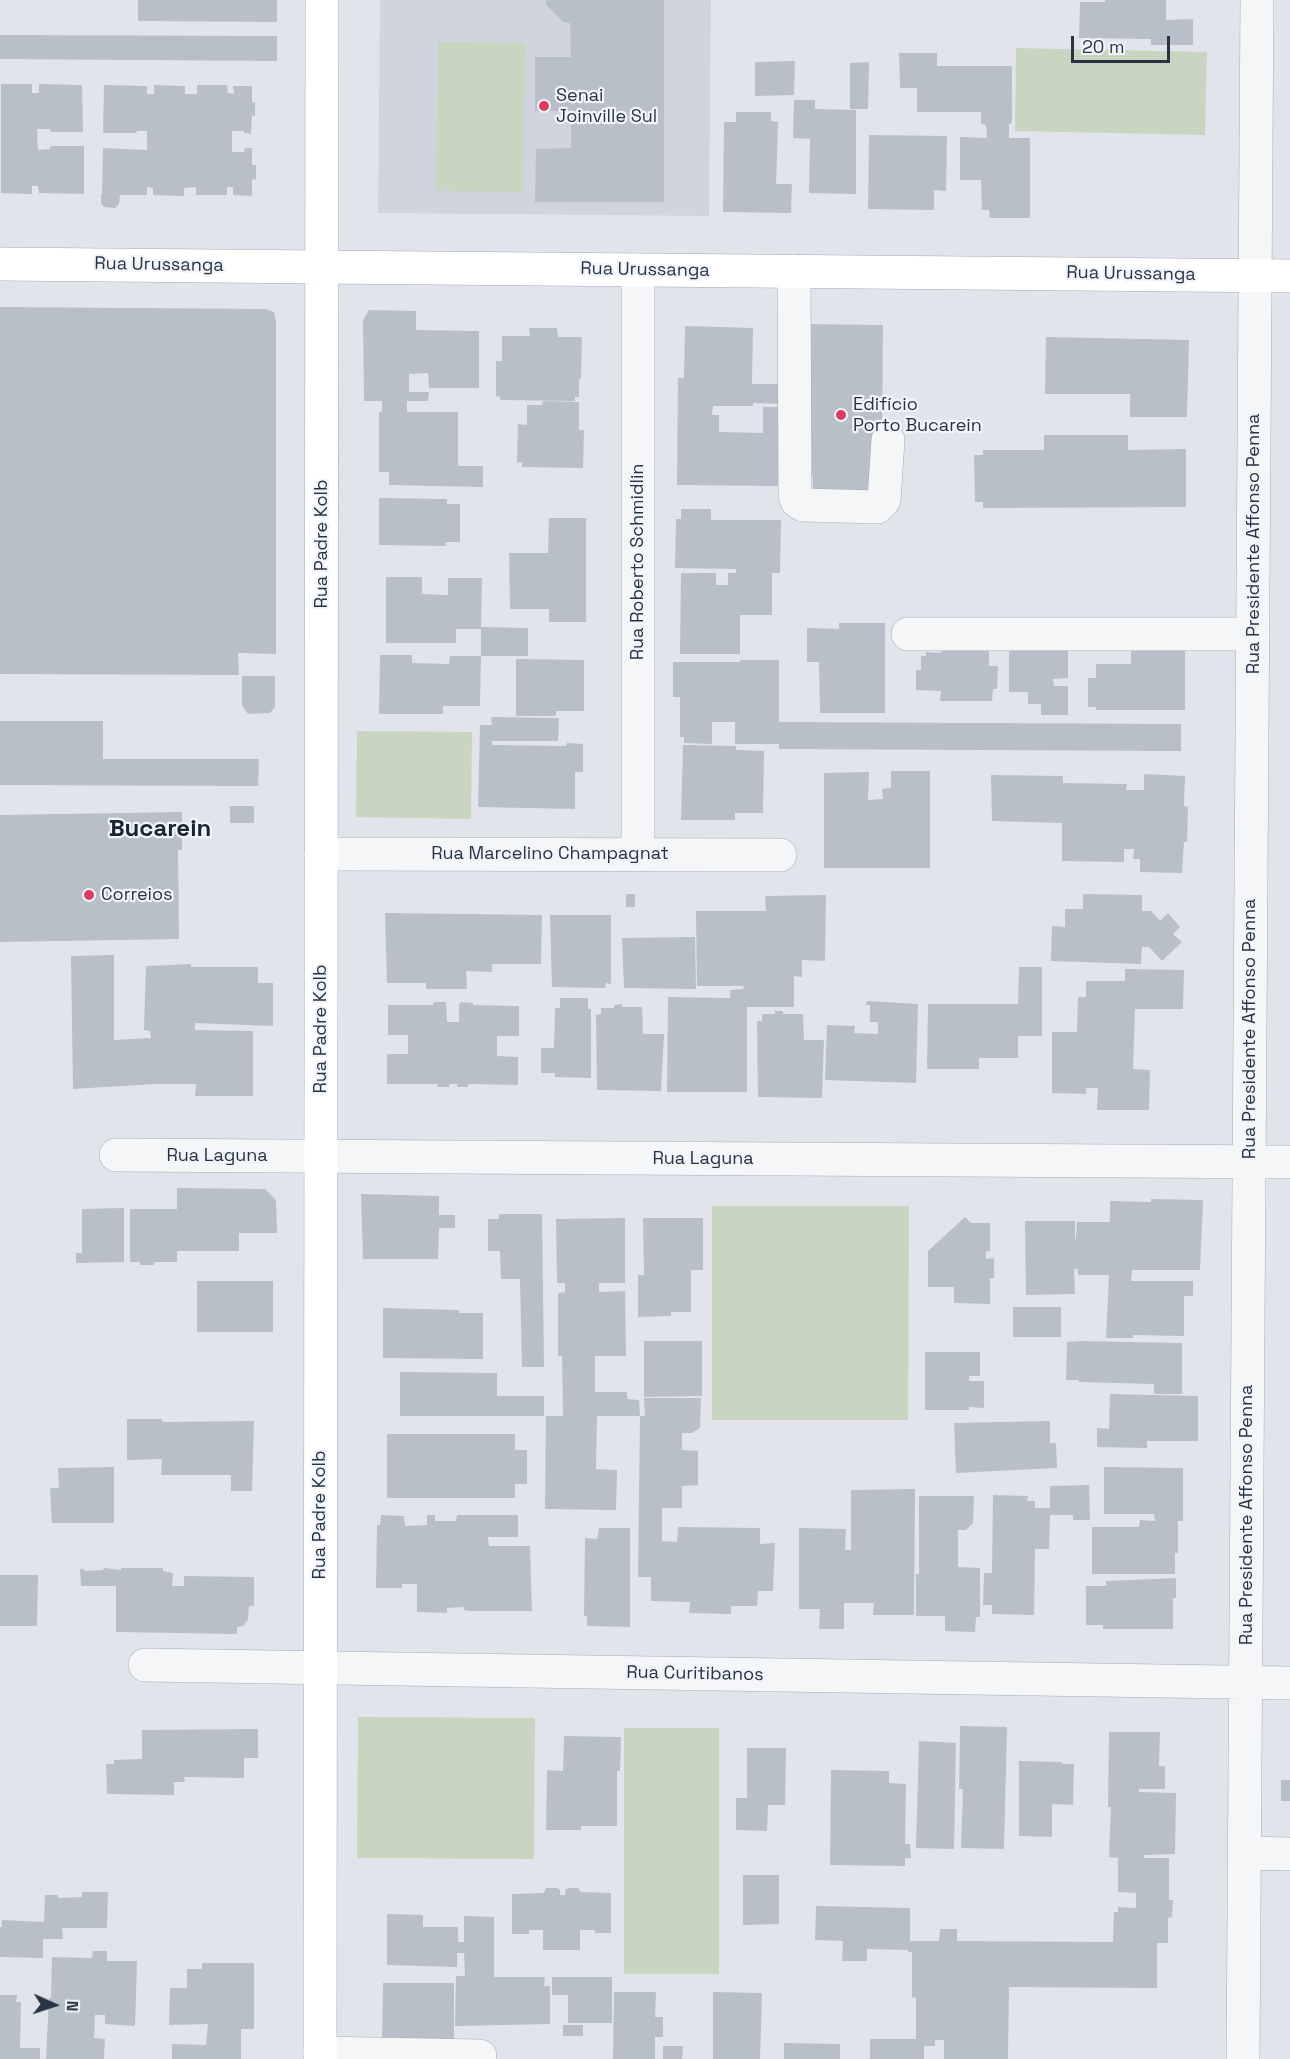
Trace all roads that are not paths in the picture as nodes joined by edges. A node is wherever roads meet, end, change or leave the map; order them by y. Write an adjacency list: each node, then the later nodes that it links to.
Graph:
1 (322, 0): 4 (main road, Rua Padre Kolb)
2 (1257, 0): 7 (street, Rua Presidente Affonso Penna)
3 (0, 264): 4 (main road, Rua Urussanga)
4 (322, 266): 5 (main road, Rua Urussanga); 12 (main road, Rua Padre Kolb)
5 (638, 270): 6 (main road, Rua Urussanga); 13 (street, Rua Roberto Schmidlin)
6 (794, 271): 7 (main road, Rua Urussanga); 9 (street)
7 (1255, 276): 8 (main road, Rua Urussanga); 11 (street, Rua Presidente Affonso Penna)
8 (1290, 276)
9 (888, 440)
10 (908, 634): 11 (street)
11 (1253, 634): 17 (street, Rua Presidente Affonso Penna)
12 (321, 854): 13 (street, Rua Marcelino Champagnat); 16 (main road, Rua Padre Kolb)
13 (638, 854): 14 (street, Rua Marcelino Champagnat)
14 (780, 855)
15 (116, 1155): 16 (street, Rua Laguna)
16 (320, 1157): 17 (street, Rua Laguna); 20 (main road, Rua Padre Kolb)
17 (1249, 1162): 18 (street, Rua Laguna); 21 (street, Rua Presidente Affonso Penna)
18 (1290, 1162)
19 (145, 1665): 20 (street, Rua Curitibanos)
20 (320, 1668): 21 (street, Rua Curitibanos); 25 (main road, Rua Padre Kolb)
21 (1246, 1682): 22 (street, Rua Curitibanos); 23 (street, Rua Presidente Affonso Penna)
22 (1290, 1683)
23 (1245, 1853): 24 (street); 27 (street, Rua Presidente Affonso Penna)
24 (1290, 1854)
25 (320, 2056): 26 (street)
26 (480, 2056)
27 (1244, 2059)

